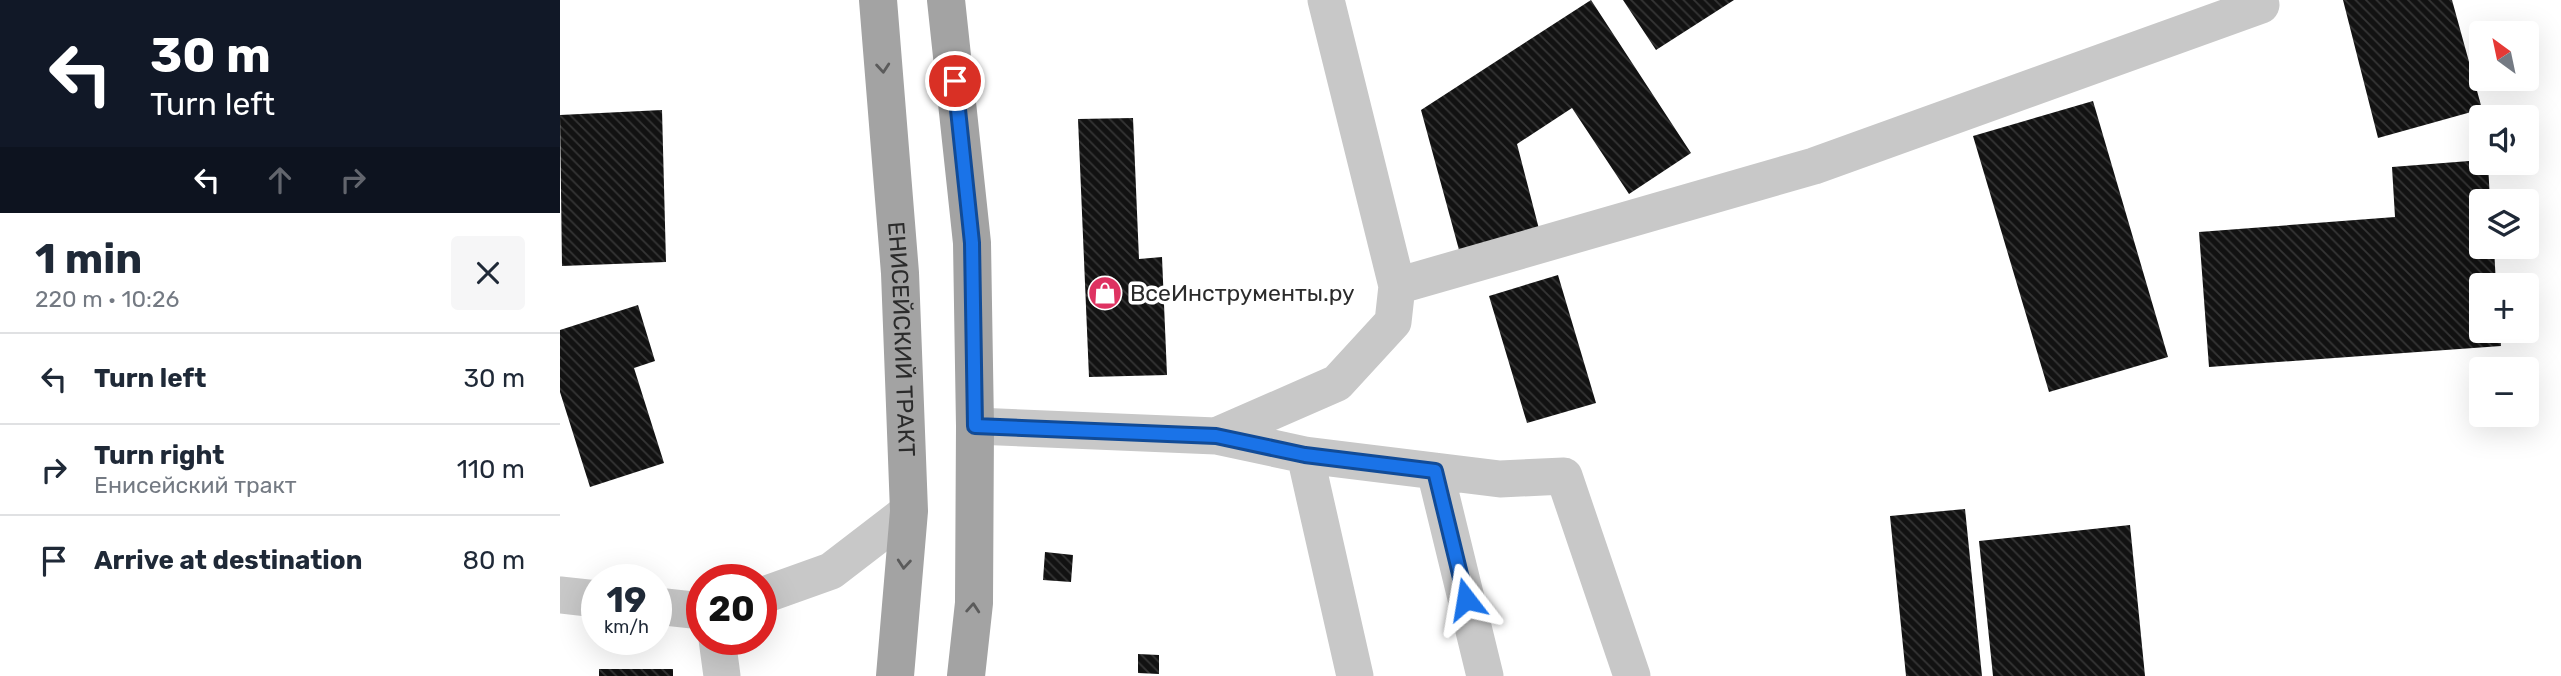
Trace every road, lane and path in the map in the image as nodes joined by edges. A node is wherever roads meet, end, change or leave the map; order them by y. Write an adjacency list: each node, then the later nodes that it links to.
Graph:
1 (878, 0): 10 (main road, ЕНИСЕЙСКИЙ ТРАКТ, one-way to 10)
2 (946, 0): 6 (main road)
3 (1326, 0): 5 (lane)
4 (2261, 5): 5 (lane)
5 (1398, 286): 7 (lane)
6 (975, 426): 7 (lane); 17 (main road, one-way to 6)
7 (1216, 436): 8 (lane)
8 (1305, 455): 9 (lane); 18 (lane)
9 (1435, 471): 19 (lane); 20 (lane)
10 (909, 511): 11 (lane); 16 (main road, ЕНИСЕЙСКИЙ ТРАКТ, one-way to 16)
11 (777, 590)
12 (560, 595): 13 (lane)
13 (581, 597)
14 (719, 655): 15 (lane)
15 (722, 676)
16 (895, 676)
17 (967, 676)
18 (1355, 676)
19 (1485, 676)
20 (1632, 676)

